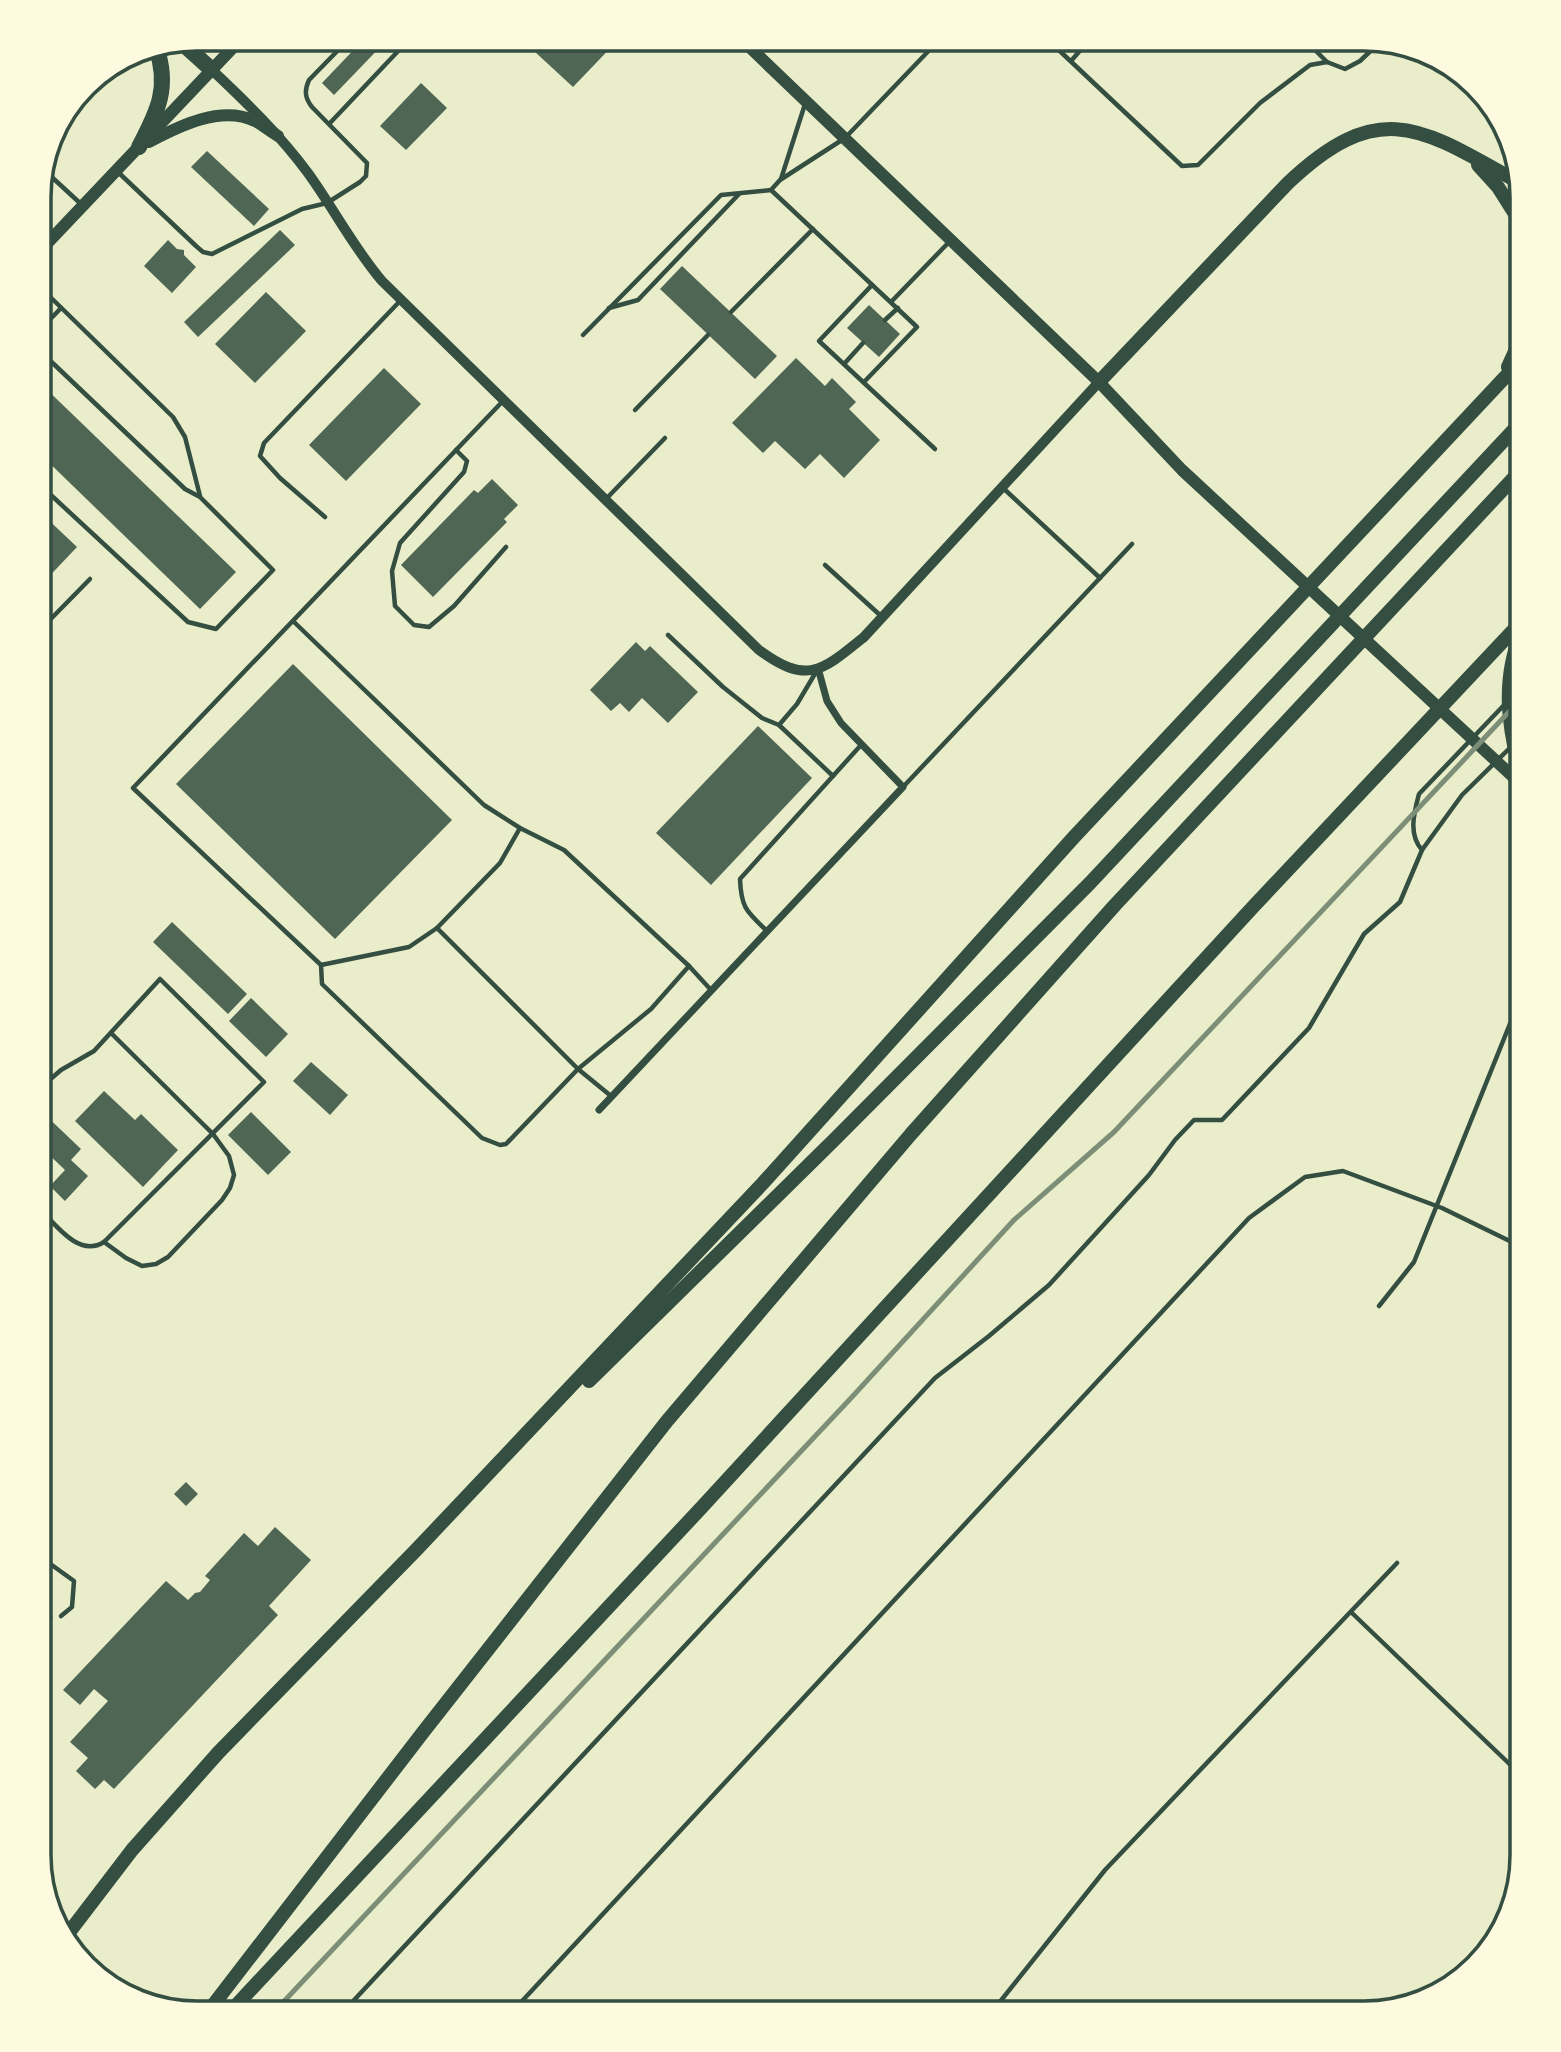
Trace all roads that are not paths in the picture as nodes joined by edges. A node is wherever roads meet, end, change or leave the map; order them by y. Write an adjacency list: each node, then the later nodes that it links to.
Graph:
1 (191, 51): 14 (highway)
2 (229, 51): 14 (main road)
3 (337, 51): 16 (lane)
4 (398, 51): 16 (lane)
5 (754, 51): 15 (main road)
6 (928, 51): 18 (lane)
7 (1060, 51): 12 (lane)
8 (1080, 51): 12 (lane)
9 (1316, 51): 13 (lane)
10 (1370, 51): 13 (lane)
11 (159, 56): 19 (highway)
12 (1071, 61): 13 (lane)
13 (1327, 62)
14 (212, 70): 17 (street); 19 (main road)
15 (806, 101): 18 (main road); 24 (lane)
16 (330, 124): 27 (lane)
17 (278, 136): 19 (main road); 27 (street)
18 (845, 138): 24 (lane); 32 (main road)
19 (139, 147): 21 (main road)
20 (1458, 148): 23 (highway); 29 (highway); 52 (highway)
21 (116, 171): 27 (lane); 28 (main road)
22 (52, 177): 28 (lane)
23 (1509, 177)
24 (780, 180): 25 (lane)
25 (771, 190): 26 (lane); 30 (lane)
26 (739, 193): 39 (lane); 39 (lane)
27 (327, 204): 35 (street)
28 (83, 206): 31 (main road)
29 (1510, 206)
30 (813, 229): 33 (lane); 40 (lane)
31 (51, 239)
32 (950, 240): 36 (lane); 52 (main road)
33 (872, 285): 36 (lane); 48 (lane)
34 (51, 298): 37 (lane)
35 (401, 300): 53 (street); 64 (lane)
36 (891, 302): 38 (lane)
37 (61, 308): 41 (lane); 62 (lane)
38 (898, 308): 42 (lane); 51 (lane)
39 (609, 309): 43 (lane)
40 (731, 312)
41 (51, 318)
42 (885, 320)
43 (583, 335)
44 (708, 335): 54 (lane)
45 (863, 343): 48 (lane)
46 (51, 361): 62 (lane)
47 (1510, 362): 50 (highway)
48 (844, 364): 51 (lane)
49 (1510, 372): 50 (highway)
50 (1501, 381): 105 (highway)
51 (864, 382): 57 (lane)
52 (1098, 382): 60 (street); 78 (main road)
53 (503, 401): 58 (lane); 63 (street)
54 (635, 410)
55 (1510, 434): 105 (highway)
56 (665, 438): 63 (lane)
57 (935, 449)
58 (456, 450): 66 (lane); 72 (lane)
59 (1510, 482): 112 (highway)
60 (1002, 487): 68 (lane); 70 (street)
61 (51, 495): 62 (lane)
62 (200, 497)
63 (605, 500): 76 (street)
64 (325, 517)
65 (1132, 544): 68 (lane)
66 (506, 547)
67 (825, 565): 70 (lane)
68 (1100, 578): 85 (lane)
69 (90, 579): 71 (lane)
70 (883, 617): 76 (street)
71 (51, 619)
72 (293, 621): 86 (lane); 90 (lane)
73 (1510, 634): 78 (highway)
74 (668, 635): 80 (lane)
75 (1510, 667): 79 (highway)
76 (818, 668): 80 (lane); 81 (street)
77 (1510, 698): 87 (lane)
78 (1440, 708): 83 (main road); 113 (highway)
79 (1510, 720)
80 (779, 725): 84 (lane)
81 (862, 744): 84 (lane); 85 (street)
82 (1510, 748): 87 (lane)
83 (1510, 774)
84 (833, 776): 89 (lane)
85 (903, 787): 89 (street)
86 (520, 828): 88 (lane); 91 (lane)
87 (1422, 850): 114 (lane)
88 (437, 928): 90 (lane); 95 (lane)
89 (766, 930): 92 (street)
90 (321, 965): 95 (lane)
91 (689, 966): 92 (lane); 95 (lane)
92 (711, 990): 97 (street)
93 (1510, 1024): 100 (lane)
94 (111, 1033): 96 (lane); 99 (lane); 99 (lane)
95 (578, 1069): 97 (lane)
96 (51, 1079)
97 (612, 1096): 98 (street)
98 (599, 1110)
99 (213, 1134): 103 (lane); 103 (lane)
100 (1436, 1206): 102 (lane); 104 (lane); 115 (lane)
101 (51, 1219): 103 (lane)
102 (1510, 1241)
103 (104, 1242)
104 (1379, 1306)
105 (417, 1549): 111 (highway)
106 (1397, 1563): 108 (lane)
107 (51, 1564): 109 (lane)
108 (1352, 1613): 110 (lane); 116 (lane)
109 (61, 1616)
110 (1510, 1764)
111 (71, 1929)
112 (217, 2001)
113 (241, 2001)
114 (354, 2001)
115 (524, 2001)
116 (1001, 2001)

